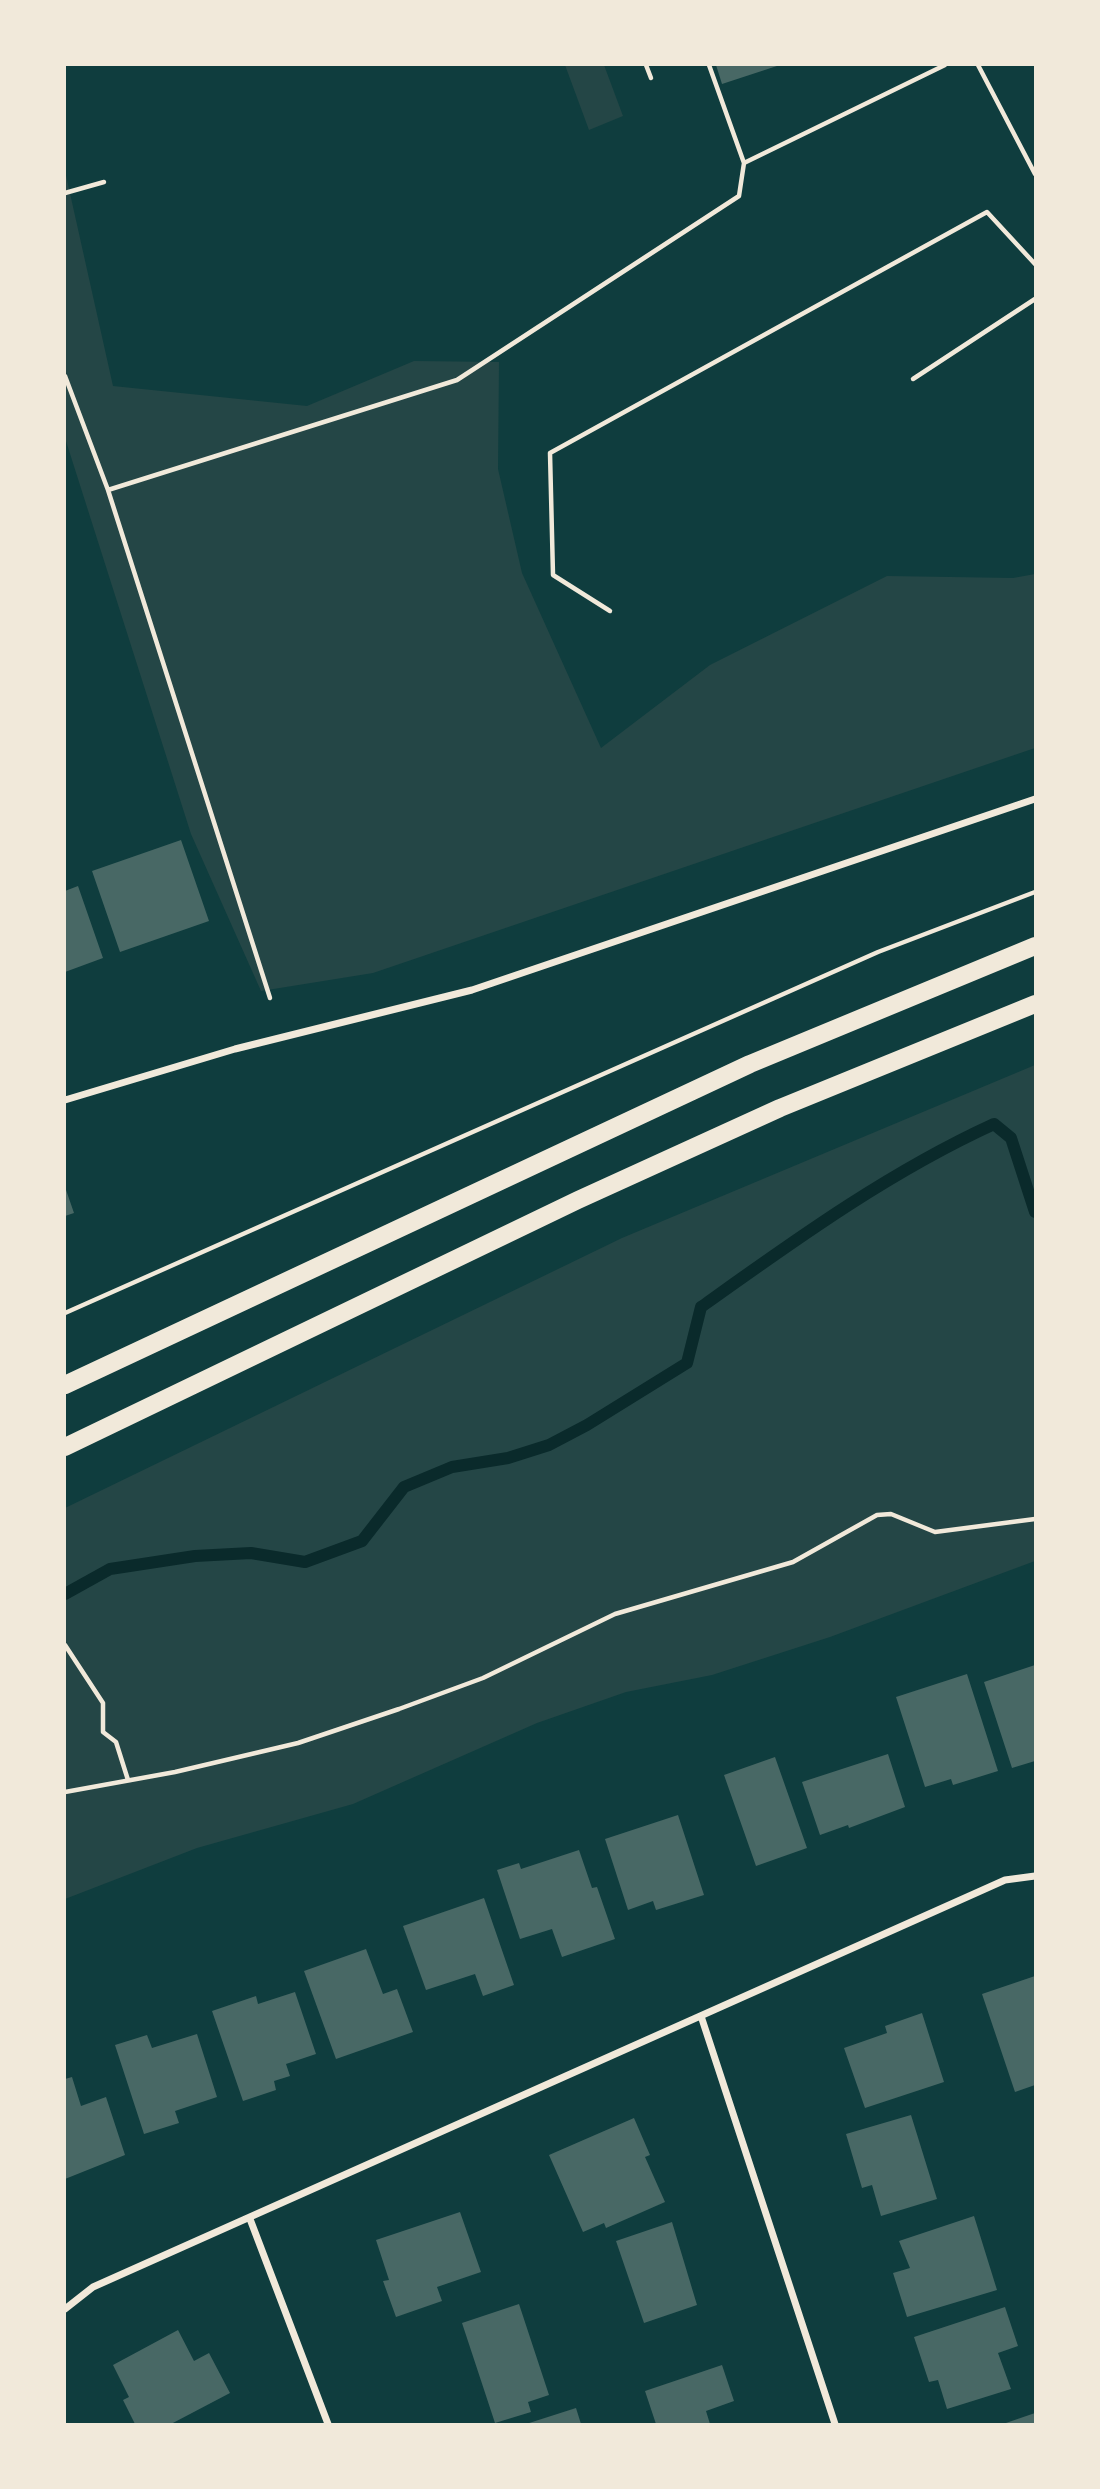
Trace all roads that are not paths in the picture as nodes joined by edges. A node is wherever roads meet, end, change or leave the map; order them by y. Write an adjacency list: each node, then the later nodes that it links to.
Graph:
1 (1035, 799): 4 (street)
2 (1035, 946): 5 (main road)
3 (1035, 1004): 6 (main road)
4 (65, 1100)
5 (65, 1385)
6 (65, 1447)
7 (1035, 1876): 8 (street)
8 (701, 2016): 9 (street); 12 (street)
9 (250, 2219): 10 (street); 11 (street)
10 (65, 2309)
11 (328, 2424)
12 (835, 2424)

